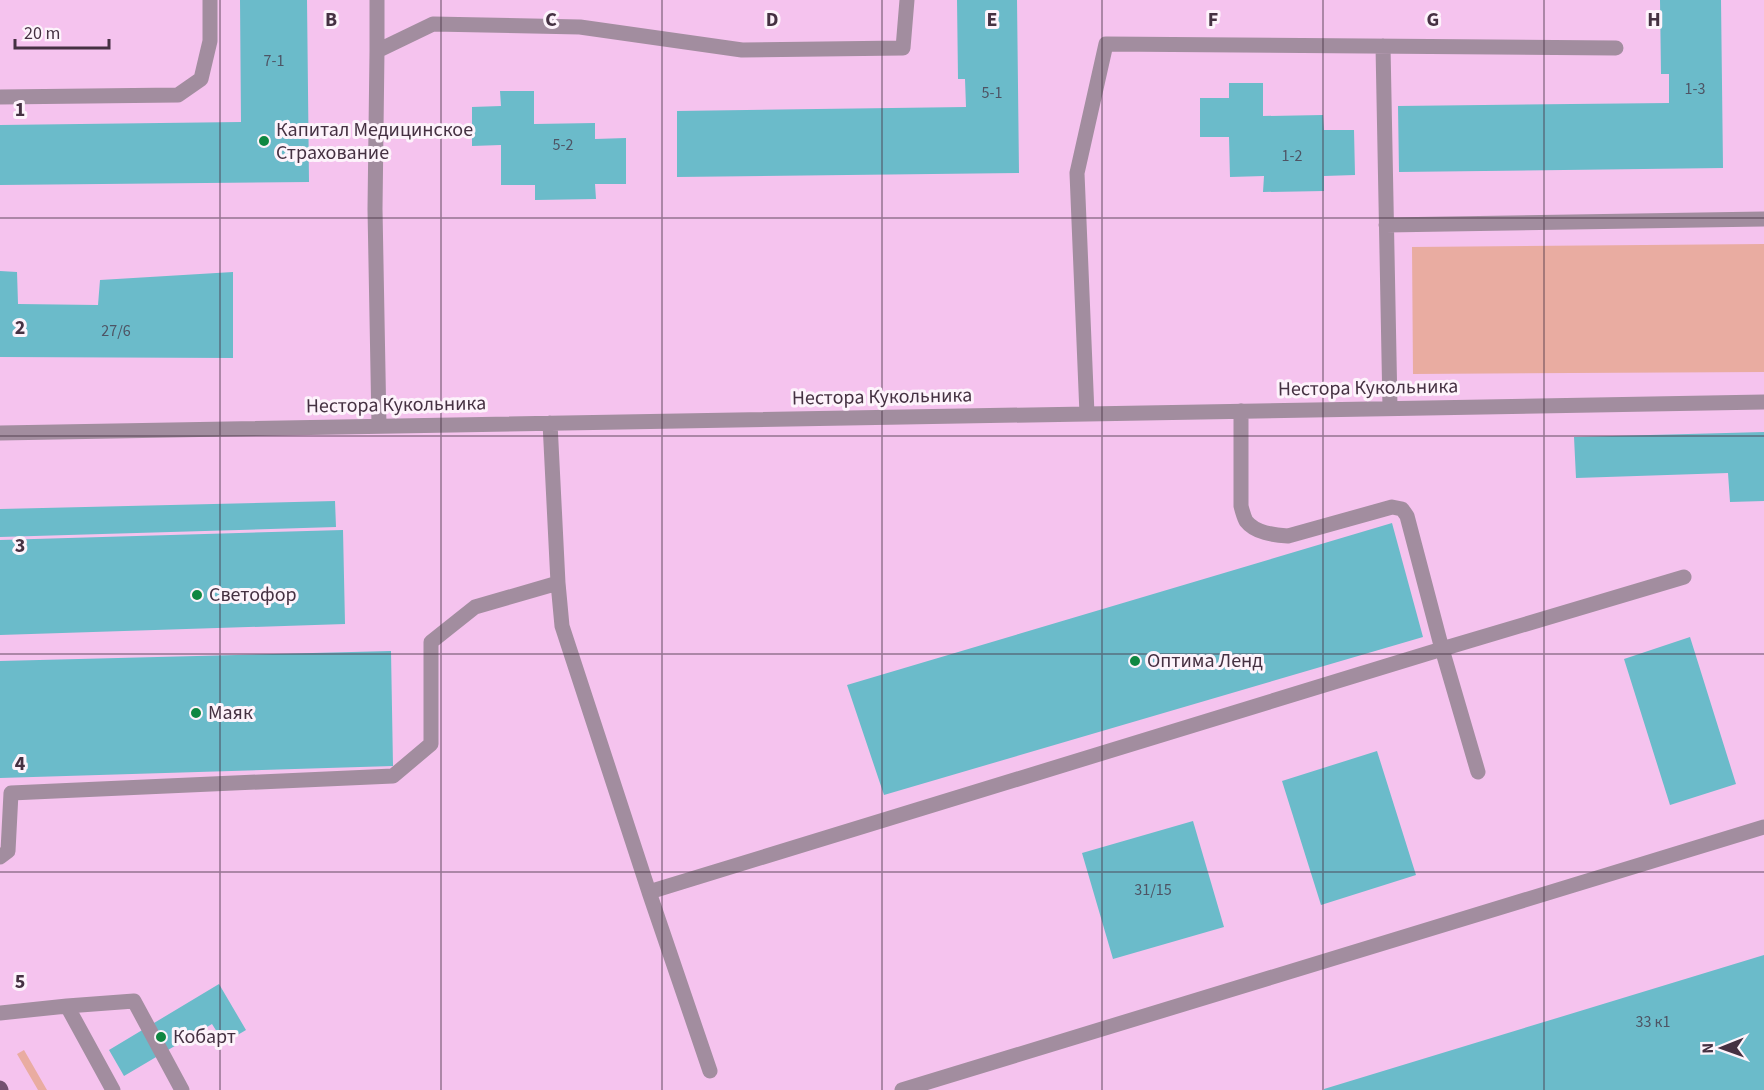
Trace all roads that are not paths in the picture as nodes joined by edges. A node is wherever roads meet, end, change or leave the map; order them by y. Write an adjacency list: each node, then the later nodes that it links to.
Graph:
1 (210, 0): 7 (street)
2 (377, 0): 6 (street)
3 (907, 0): 6 (street)
4 (1383, 46): 5 (street); 9 (street); 13 (street)
5 (1616, 48)
6 (377, 51): 15 (street)
7 (0, 97)
8 (1764, 219): 9 (street)
9 (1386, 225): 11 (street)
10 (1764, 401): 11 (street, Нестора Кукольника)
11 (1390, 408): 12 (street, Нестора Кукольника)
12 (1241, 411): 13 (street, Нестора Кукольника); 19 (street)
13 (1087, 414): 14 (street, Нестора Кукольника)
14 (550, 423): 15 (street, Нестора Кукольника); 18 (street)
15 (379, 426): 16 (street, Нестора Кукольника)
16 (0, 433)
17 (1684, 577): 19 (street)
18 (558, 583): 22 (street); 23 (street)
19 (1442, 649): 20 (street); 23 (street)
20 (1478, 772)
21 (1764, 827): 29 (street)
22 (0, 856)
23 (649, 892): 26 (street)
24 (67, 1006): 25 (street); 27 (street); 28 (street)
25 (0, 1013)
26 (710, 1071)
27 (113, 1090)
28 (182, 1090)
29 (902, 1090)

